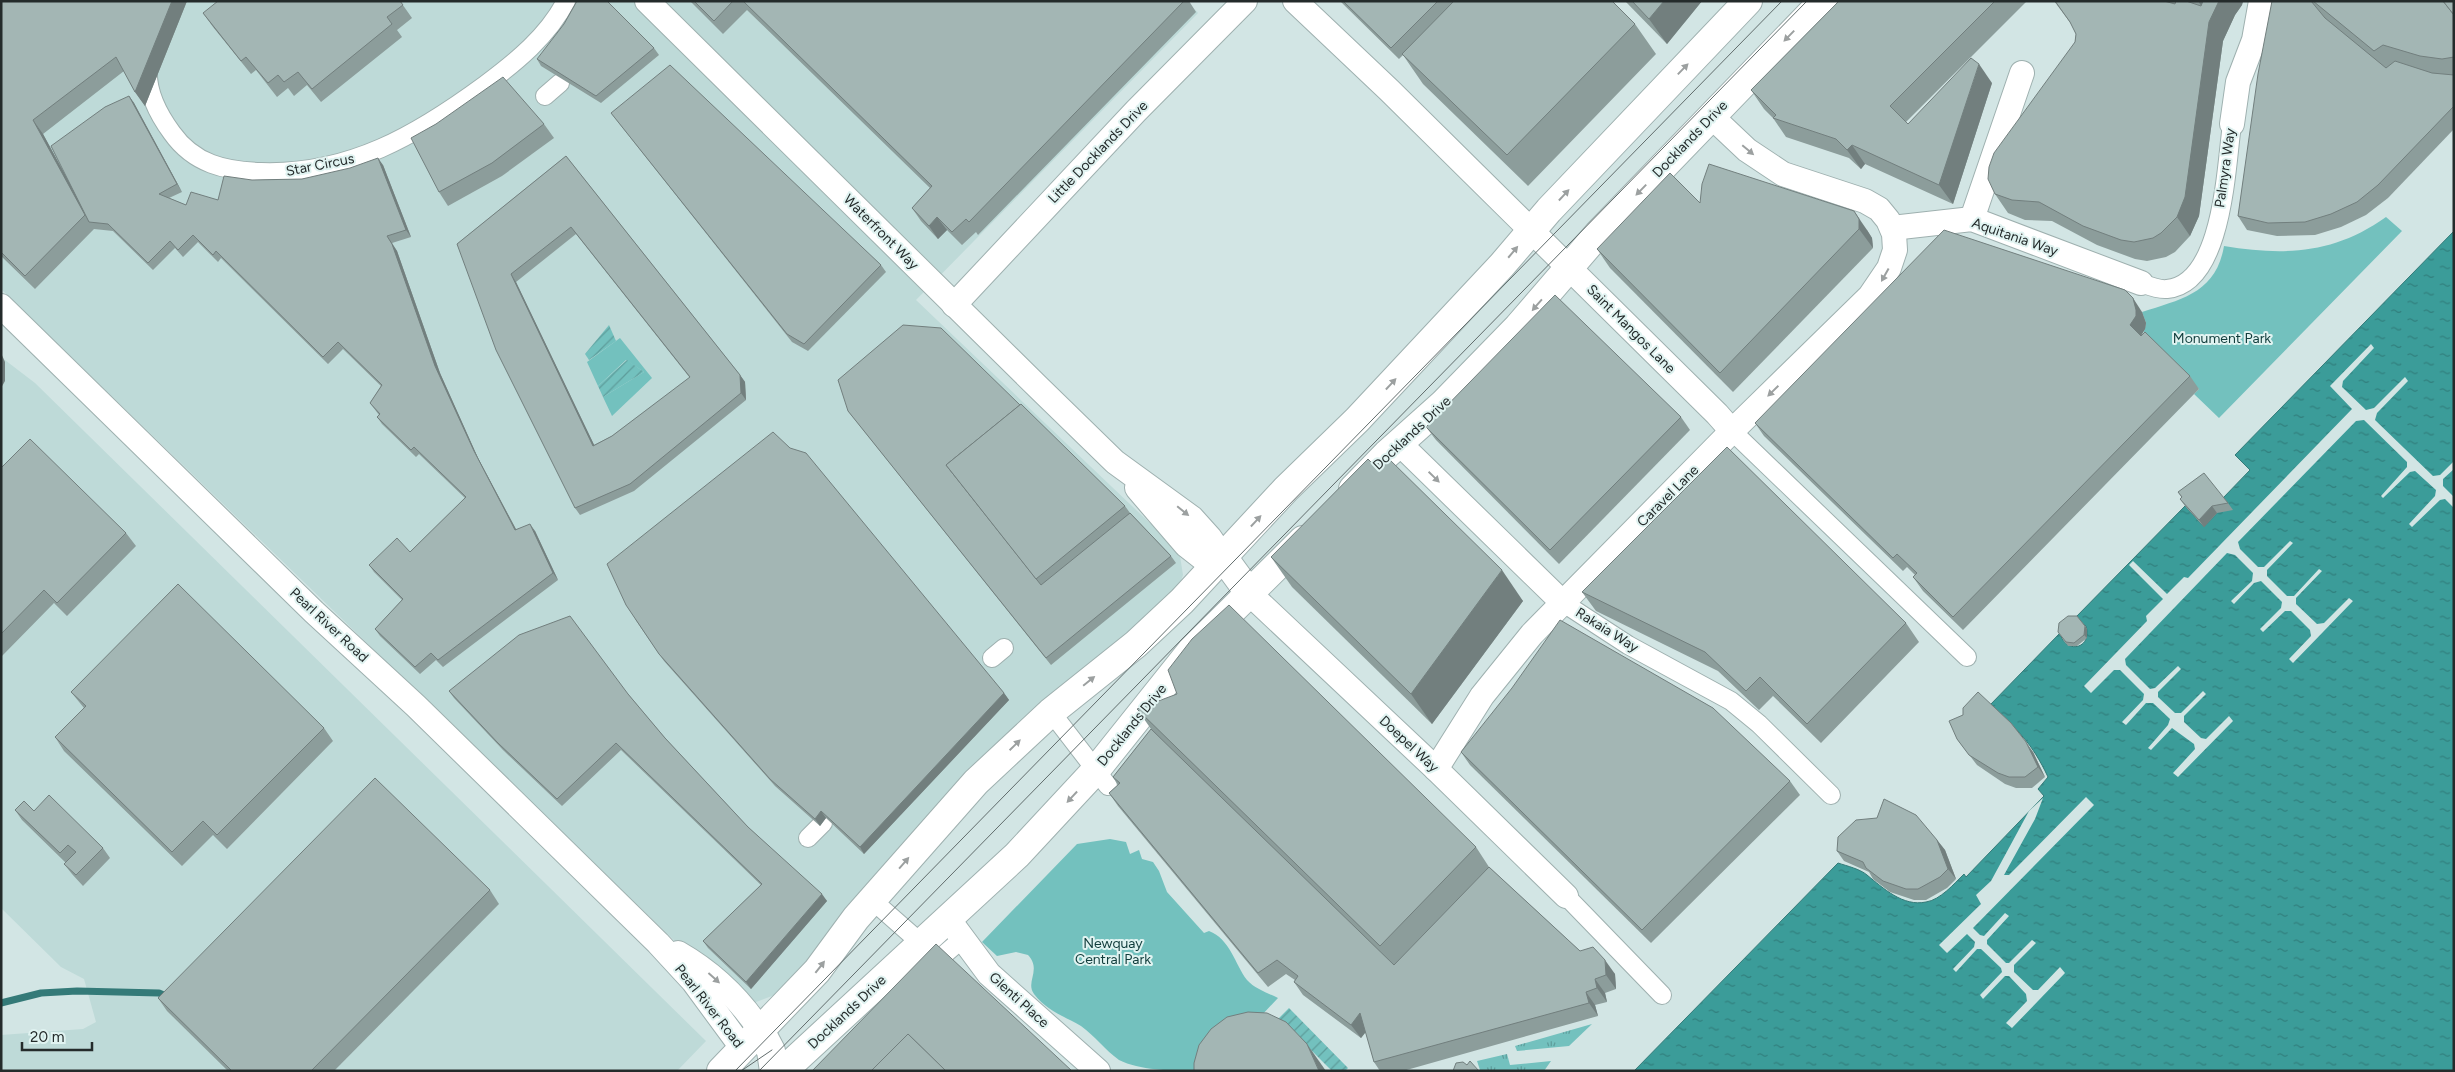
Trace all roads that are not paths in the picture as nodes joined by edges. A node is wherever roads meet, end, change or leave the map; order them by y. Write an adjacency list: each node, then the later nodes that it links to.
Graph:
1 (566, 1): 8 (street, Star Circus)
2 (648, 1): 19 (street, Waterfront Way)
3 (1245, 1): 19 (street, Little Docklands Drive)
4 (1295, 1): 16 (street, Saint Mangos Lane)
5 (1748, 1): 16 (street, one-way to 5)
6 (1823, 1): 12 (street, Docklands Drive, one-way to 12)
7 (2260, 1): 13 (street, Palmyra Way)
8 (150, 49)
9 (2022, 73): 14 (street)
10 (560, 83): 11 (street)
11 (545, 96)
12 (1712, 117): 15 (street, one-way to 15); 17 (street, Docklands Drive, one-way to 17)
13 (2232, 124): 18 (street, Palmyra Way)
14 (1972, 219): 15 (street, Aquitania Way); 18 (street, Aquitania Way)
15 (1892, 228): 21 (street, Caravel Lane, one-way to 21)
16 (1531, 231): 17 (street, Saint Mangos Lane); 23 (street, one-way to 16)
17 (1569, 268): 21 (street, Saint Mangos Lane); 22 (street, Docklands Drive, one-way to 22)
18 (2141, 283)
19 (954, 305): 23 (street, Waterfront Way)
20 (1, 306): 38 (street, Pearl River Road)
21 (1732, 431): 25 (street, Caravel Lane); 26 (street, Saint Mangos Lane)
22 (1399, 443): 24 (street, Docklands Drive); 25 (street, Rakaia Way, one-way to 25)
23 (1219, 562): 24 (street, Waterfront Way); 27 (street, one-way to 23)
24 (1250, 594): 28 (street, Doepel Way); 29 (street, Docklands Drive)
25 (1562, 602): 28 (street, Caravel Lane); 30 (street, Rakaia Way)
26 (1967, 658)
27 (1051, 712): 29 (street); 34 (street, one-way to 27)
28 (1436, 769): 33 (street, Doepel Way)
29 (1102, 778): 35 (street, Docklands Drive, one-way to 35)
30 (1831, 795)
31 (823, 823): 32 (street)
32 (808, 838)
33 (1566, 896): 37 (street)
34 (872, 900): 36 (street); 38 (street, one-way to 34)
35 (956, 930): 36 (street, Docklands Drive); 43 (street, Glenti Place)
36 (922, 944): 42 (street, Docklands Drive)
37 (1662, 995)
38 (752, 1039): 39 (street); 40 (street, Pearl River Road); 41 (street, Pearl River Road)
39 (721, 1071)
40 (758, 1071)
41 (774, 1071)
42 (783, 1071)
43 (1098, 1071)

